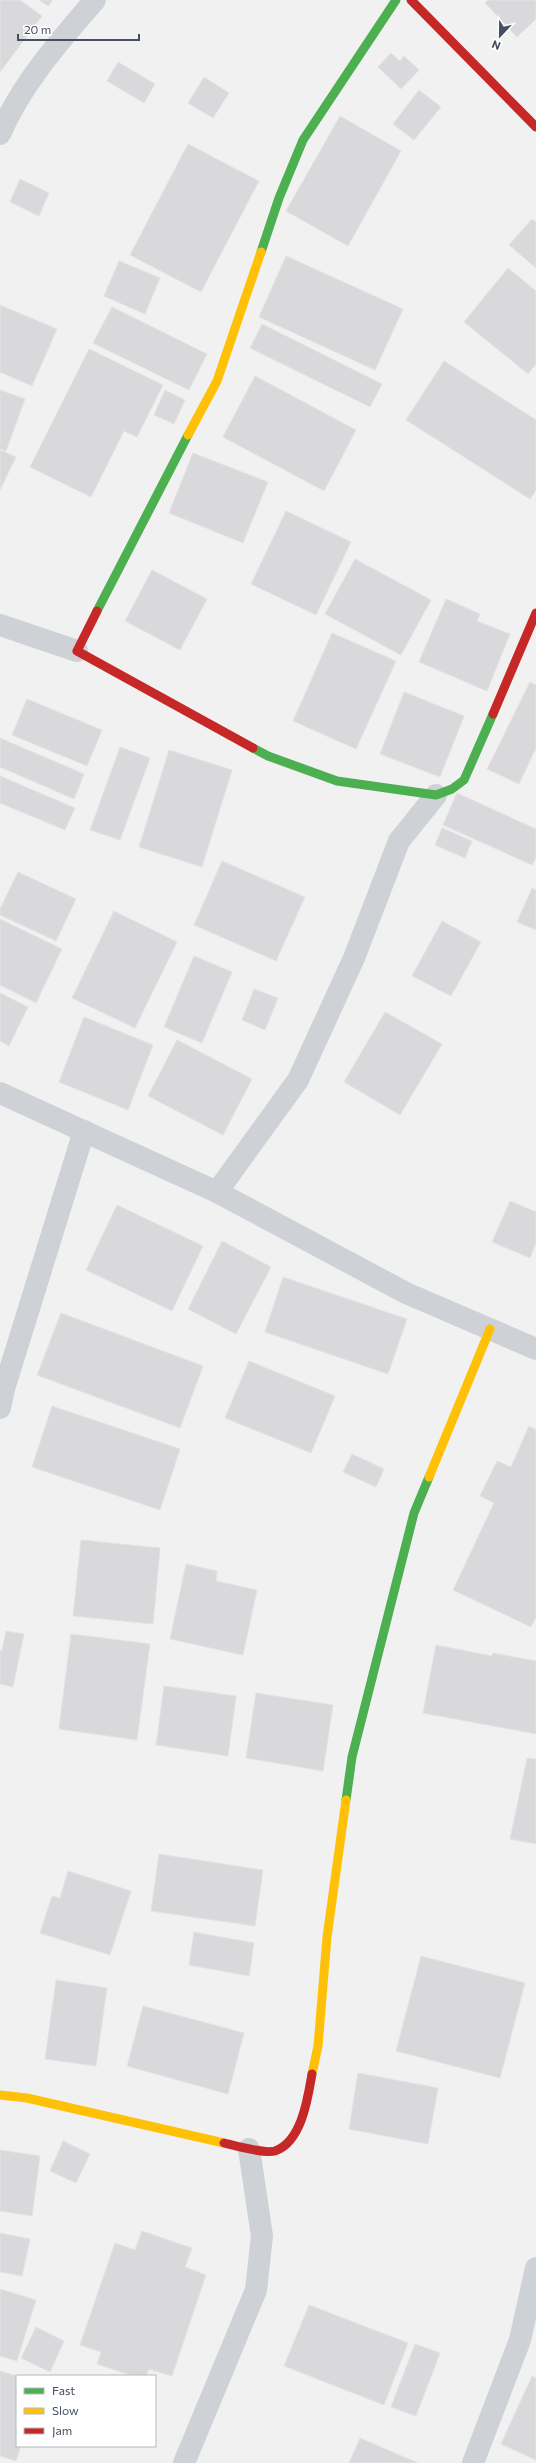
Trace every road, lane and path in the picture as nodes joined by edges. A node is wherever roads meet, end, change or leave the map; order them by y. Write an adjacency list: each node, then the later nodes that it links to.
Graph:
1 (95, 0): 5 (street)
2 (396, 0): 8 (street)
3 (410, 0): 4 (street)
4 (536, 127)
5 (0, 134)
6 (536, 614): 9 (street)
7 (0, 625): 8 (street)
8 (78, 651): 9 (street)
9 (436, 794): 12 (street)
10 (0, 1093): 11 (street)
11 (84, 1131): 12 (street); 15 (street)
12 (217, 1192): 13 (street)
13 (490, 1329): 14 (street); 17 (street)
14 (536, 1349)
15 (0, 1408)
16 (0, 2095): 17 (street)
17 (248, 2149): 19 (street)
18 (536, 2268): 20 (street)
19 (184, 2463)
20 (473, 2463)

